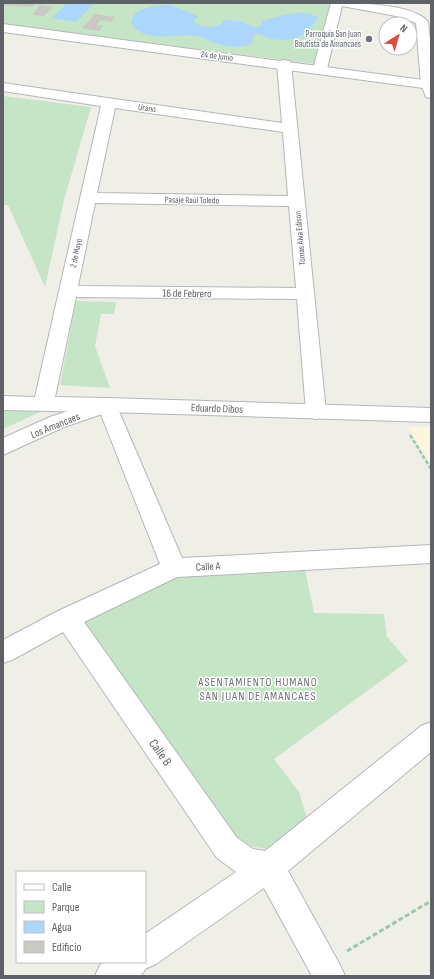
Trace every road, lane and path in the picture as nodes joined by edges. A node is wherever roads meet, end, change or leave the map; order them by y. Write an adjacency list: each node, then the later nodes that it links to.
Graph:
1 (337, 3): 5 (street)
2 (346, 3): 7 (street)
3 (3, 28): 4 (street, 24 de Junio)
4 (284, 64): 5 (street, 24 de Junio); 9 (street, Tomas Alva Edison)
5 (320, 69): 7 (street, 24 de Junio)
6 (3, 87): 8 (street, Urano)
7 (430, 88)
8 (109, 102): 9 (street, Urano); 10 (street, 2 de Mayo)
9 (290, 129): 11 (street, Tomas Alva Edison)
10 (88, 198): 11 (street, Pasaje Raúl Toledo); 12 (street, 2 de Mayo)
11 (297, 201): 13 (street, Tomas Alva Edison)
12 (68, 291): 13 (street, 16 de Febrero); 15 (street, 2 de Mayo)
13 (305, 294): 17 (street, Tomas Alva Edison)
14 (3, 403): 15 (street, Eduardo Dibos)
15 (44, 403): 16 (street, Eduardo Dibos)
16 (107, 405): 17 (street, Eduardo Dibos); 20 (street, Los Amancaes); 23 (street)
17 (316, 412): 18 (street, Eduardo Dibos)
18 (397, 414): 19 (street, Eduardo Dibos); 21 (path)
19 (431, 415)
20 (3, 447)
21 (431, 469)
22 (431, 554): 23 (street, Calle A)
23 (174, 568): 24 (street, Calle A)
24 (67, 618): 25 (street, Calle A); 27 (street, Calle B)
25 (3, 652)
26 (431, 735): 27 (street)
27 (269, 867): 29 (street); 31 (street)
28 (431, 901): 31 (path)
29 (146, 952)
30 (130, 963): 32 (street)
31 (326, 971)
32 (111, 976)

